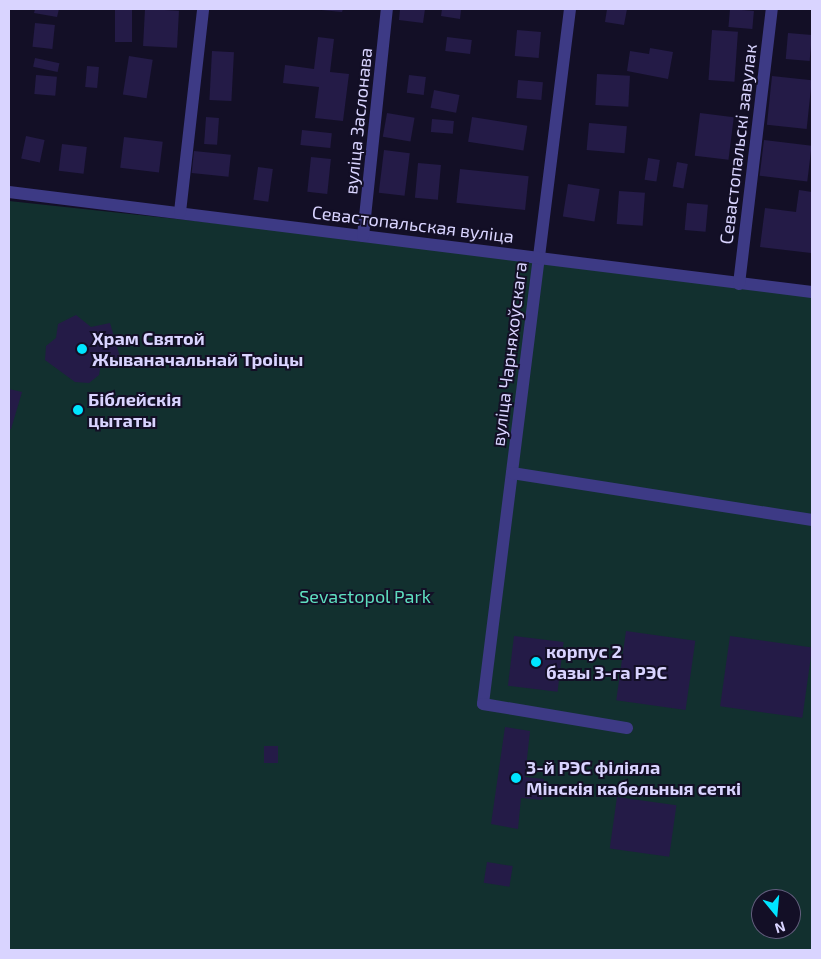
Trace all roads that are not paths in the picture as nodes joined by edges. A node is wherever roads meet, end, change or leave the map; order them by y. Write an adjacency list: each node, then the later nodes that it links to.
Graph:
1 (203, 9): 8 (street)
2 (387, 9): 9 (street, вуліца Заслонава)
3 (570, 9): 7 (street, вуліца Чарняхоўскага)
4 (772, 9): 11 (street, Севастопальскі завулак)
5 (9, 192): 8 (street, Севастопальская вуліца)
6 (532, 202): 7 (street)
7 (545, 202): 10 (street, вуліца Чарняхоўскага)
8 (180, 212): 9 (street, Севастопальская вуліца)
9 (363, 236): 10 (street, Севастопальская вуліца)
10 (539, 258): 11 (street, Севастопальская вуліца); 13 (street, вуліца Чарняхоўскага)
11 (739, 284): 12 (street, Севастопальская вуліца)
12 (812, 292)
13 (512, 473): 14 (street); 15 (street, вуліца Чарняхоўскага)
14 (812, 520)
15 (627, 728)

